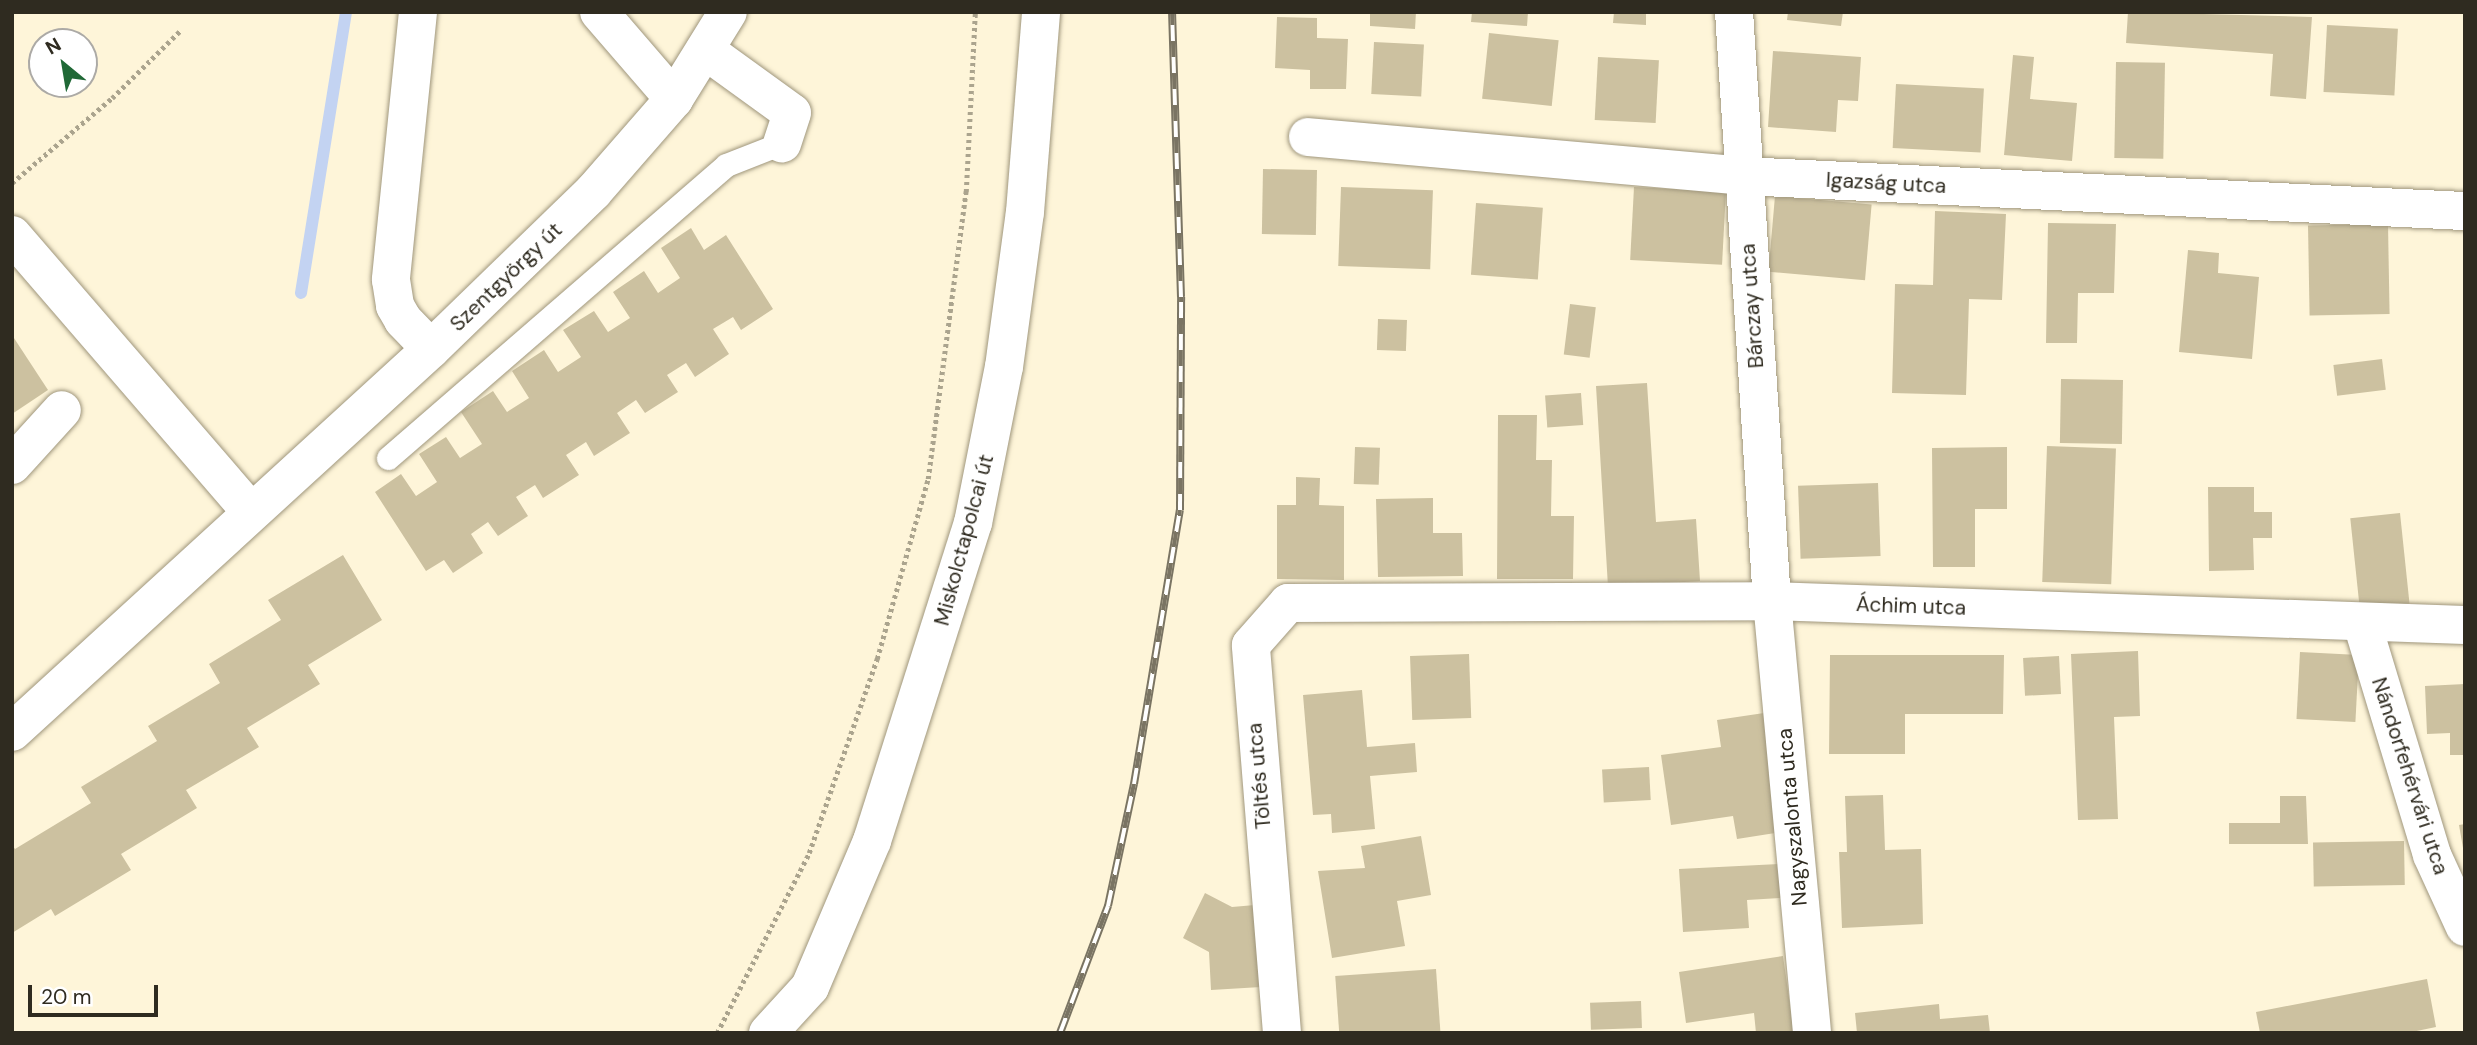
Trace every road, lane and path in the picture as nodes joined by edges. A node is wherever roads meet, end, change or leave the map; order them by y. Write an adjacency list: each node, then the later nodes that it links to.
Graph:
1 (418, 12): 16 (street)
2 (728, 12): 8 (street, Szentgyörgy út)
3 (975, 12): 27 (path)
4 (1041, 12): 28 (street, Miskolctapolcai út)
5 (1734, 12): 12 (street, Bárczay utca)
6 (606, 16): 9 (street)
7 (181, 30): 13 (path)
8 (705, 50): 9 (street, Szentgyörgy út); 11 (street)
9 (674, 99): 16 (street, Szentgyörgy út)
10 (1308, 137): 12 (street, Igazság utca)
11 (782, 143): 18 (lane)
12 (1743, 176): 14 (street, Igazság utca); 21 (street, Bárczay utca)
13 (12, 183)
14 (2465, 211)
15 (12, 235): 20 (street)
16 (431, 349): 20 (street, Szentgyörgy út)
17 (62, 410): 19 (street)
18 (388, 458)
19 (12, 465)
20 (251, 512): 25 (street, Szentgyörgy út)
21 (1772, 601): 22 (street, Áchim utca); 23 (street, Áchim utca); 30 (street, Nagyszalonta utca)
22 (1358, 603): 29 (street, Töltés utca)
23 (2362, 623): 24 (street, Áchim utca); 26 (street, Nándorfehérvári utca)
24 (2465, 625)
25 (12, 732)
26 (2465, 927)
27 (717, 1033)
28 (768, 1033)
29 (1282, 1033)
30 (1812, 1033)

